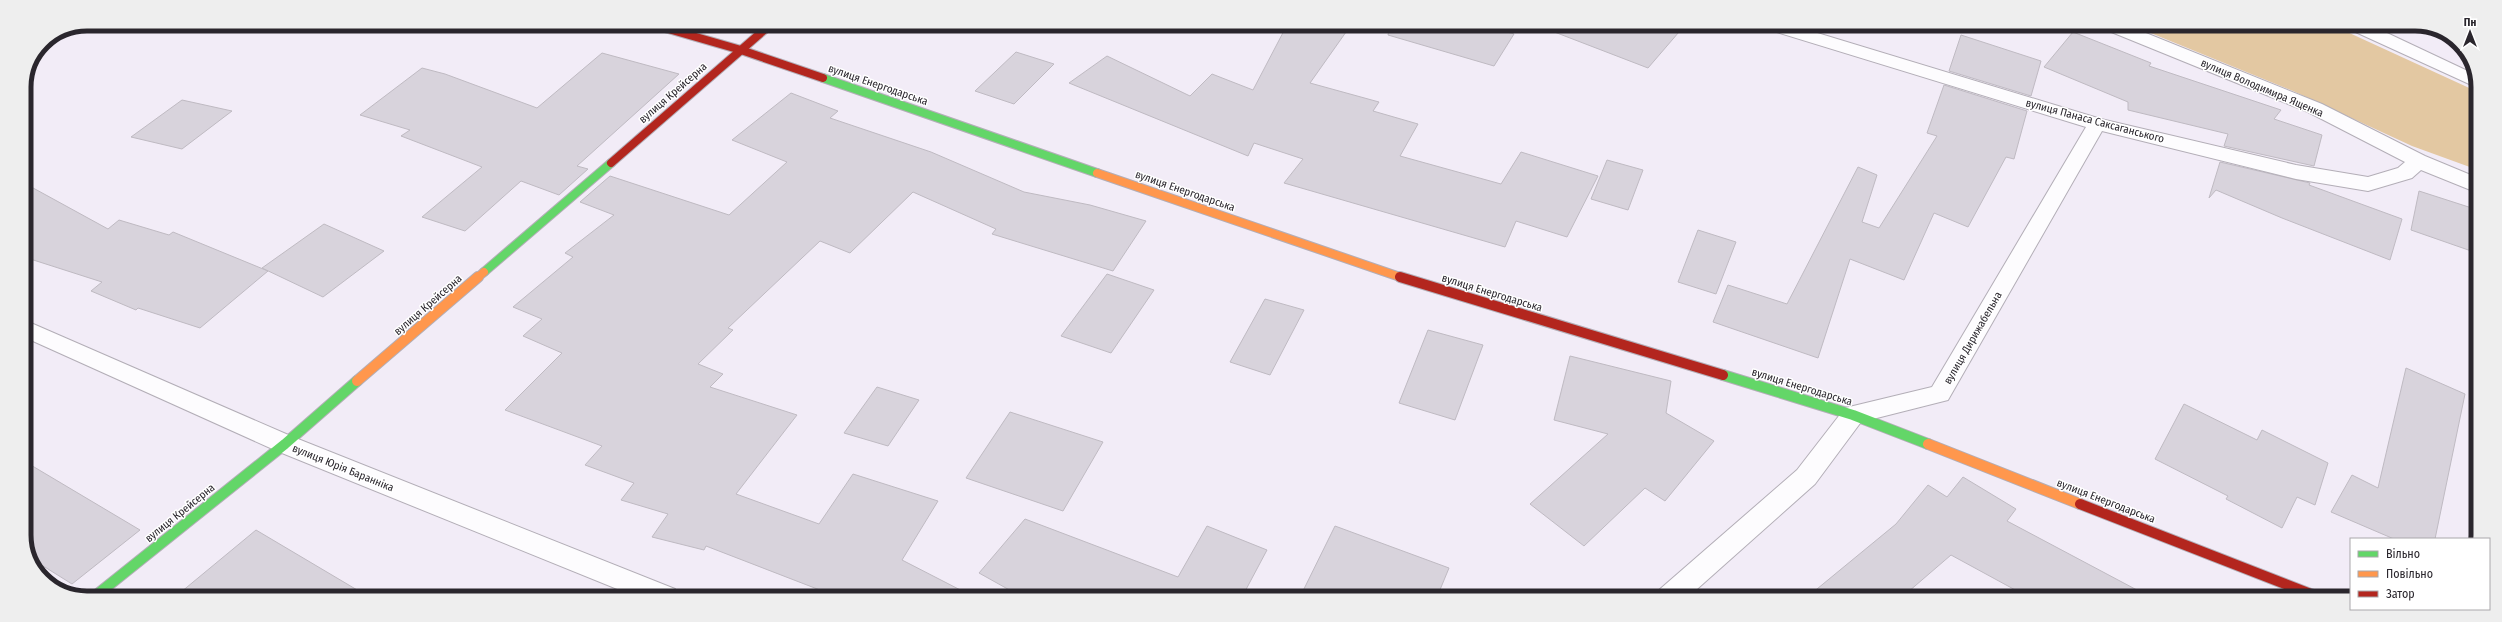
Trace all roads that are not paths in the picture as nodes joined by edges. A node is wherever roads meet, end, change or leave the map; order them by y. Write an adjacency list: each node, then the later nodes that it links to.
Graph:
1 (675, 31): 6 (street, вулиця Енергодарська)
2 (763, 31): 6 (street, вулиця Крейсерна)
3 (1793, 31): 8 (street, вулиця Панаса Саксаганського)
4 (2125, 31): 9 (street, вулиця Володимира Ященка)
5 (2368, 31): 7 (street)
6 (741, 50): 12 (street, вулиця Енергодарська); 13 (street, вулиця Крейсерна)
7 (2470, 79)
8 (2097, 124): 9 (street, вулиця Панаса Саксаганського); 12 (street, вулиця Дирижабельна)
9 (2418, 162): 10 (street, вулиця Володимира Ященка)
10 (2471, 183)
11 (31, 331): 13 (street, вулиця Юрія Баранніка)
12 (1853, 415): 16 (street); 17 (street, вулиця Енергодарська)
13 (285, 444): 14 (street, вулиця Крейсерна); 15 (street, вулиця Юрія Баранніка)
14 (101, 591)
15 (651, 591)
16 (1676, 591)
17 (2303, 591)

